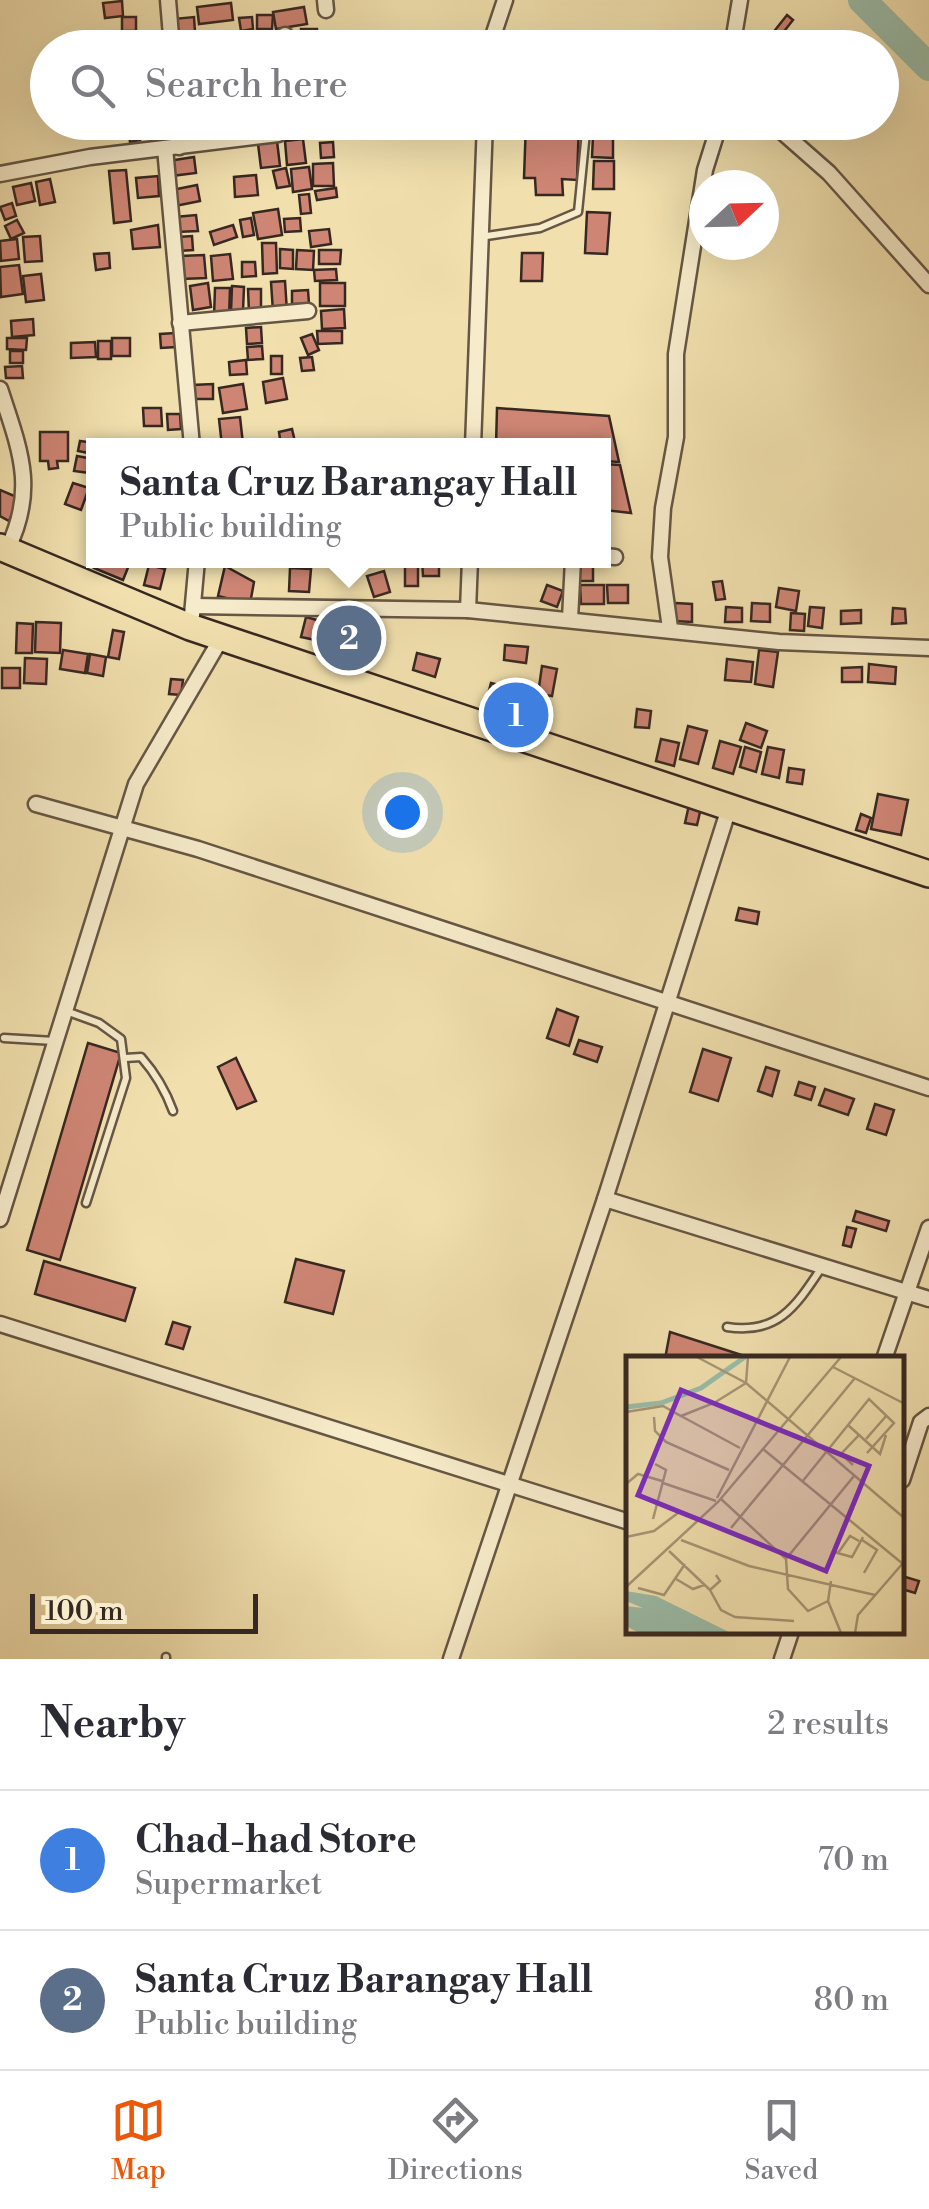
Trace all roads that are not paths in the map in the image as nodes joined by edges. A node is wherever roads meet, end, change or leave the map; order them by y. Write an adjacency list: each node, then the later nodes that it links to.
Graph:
1 (168, 0): 4 (street)
2 (504, 0): 5 (street)
3 (740, 0): 6 (street)
4 (170, 30)
5 (495, 30)
6 (735, 30)
7 (174, 140): 13 (street)
8 (233, 140): 13 (street)
9 (484, 140): 15 (street)
10 (585, 140): 15 (lane)
11 (715, 140): 29 (street)
12 (791, 140): 16 (street)
13 (172, 148): 14 (street); 18 (street)
14 (0, 174)
15 (480, 237): 21 (street)
16 (929, 285)
17 (308, 312): 18 (street)
18 (180, 323): 20 (street)
19 (0, 389): 22 (street)
20 (191, 438)
21 (474, 438)
22 (4, 548): 27 (highway)
23 (196, 568): 27 (street)
24 (470, 568): 26 (street)
25 (573, 568): 28 (street)
26 (468, 610): 27 (street); 28 (street)
27 (192, 616): 30 (highway)
28 (570, 619): 29 (street)
29 (670, 628): 31 (street)
30 (222, 637): 33 (highway); 34 (street)
31 (929, 648)
32 (36, 804): 34 (street)
33 (730, 805): 35 (highway); 36 (street)
34 (122, 828): 36 (street); 37 (street)
35 (929, 874)
36 (666, 1001): 41 (street); 43 (street)
37 (64, 1011): 39 (street); 40 (lane)
38 (4, 1038): 39 (lane)
39 (55, 1041): 45 (street)
40 (125, 1058): 42 (lane); 44 (lane)
41 (929, 1088)
42 (172, 1111)
43 (605, 1199): 47 (street); 55 (street)
44 (86, 1203)
45 (0, 1219)
46 (929, 1228): 48 (street)
47 (822, 1266): 48 (street); 51 (lane)
48 (907, 1292): 49 (street); 52 (street)
49 (929, 1298)
50 (0, 1324): 55 (street)
51 (727, 1327)
52 (885, 1356)
53 (929, 1416): 54 (street)
54 (904, 1474)
55 (511, 1482): 56 (street); 58 (street)
56 (626, 1521)
57 (790, 1634): 59 (street)
58 (451, 1659)
59 (782, 1659)

